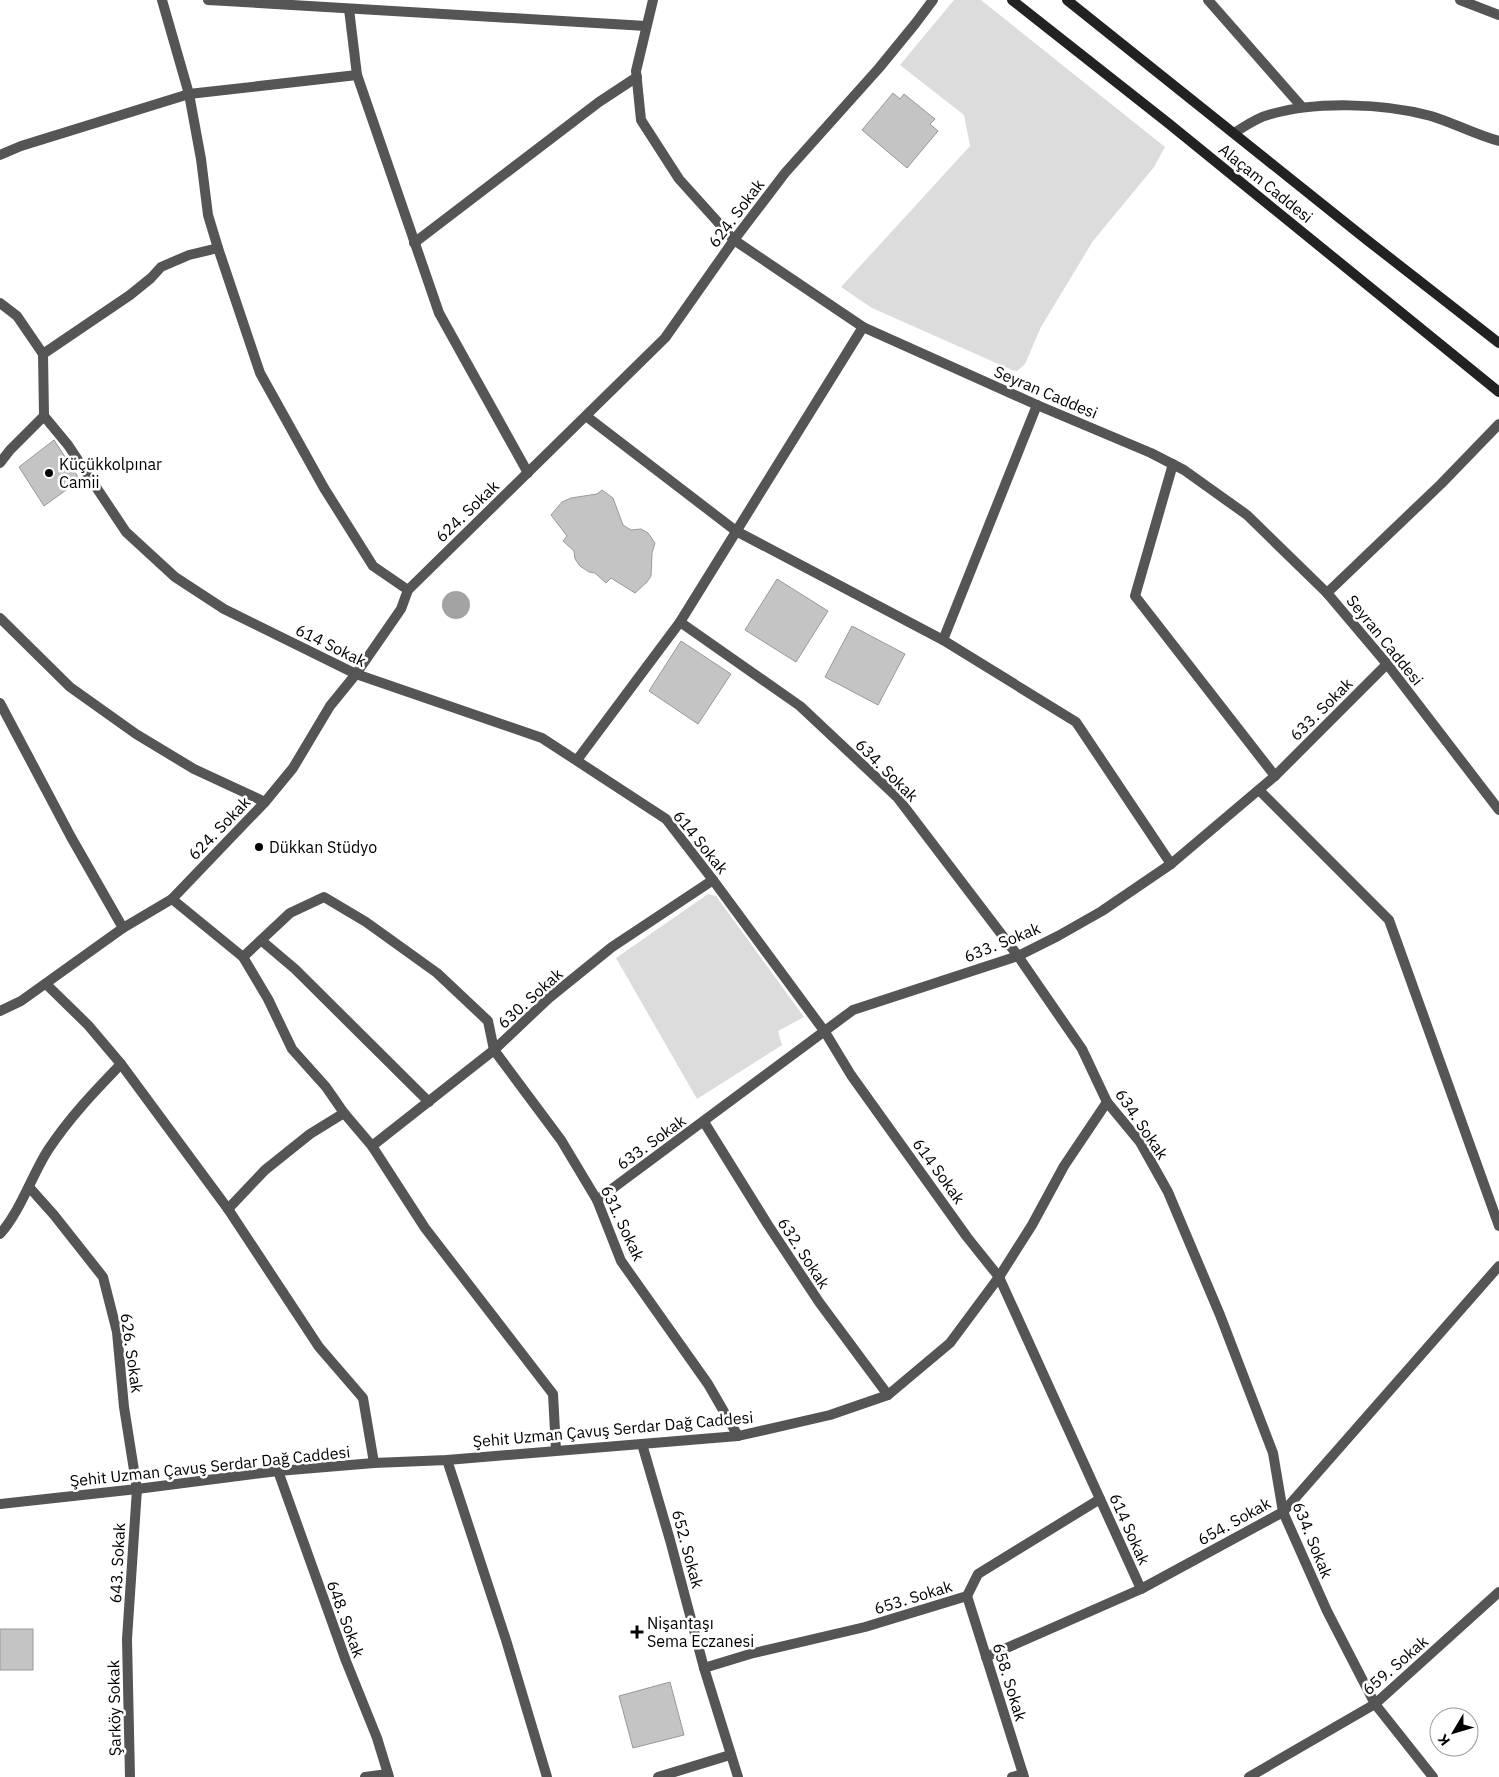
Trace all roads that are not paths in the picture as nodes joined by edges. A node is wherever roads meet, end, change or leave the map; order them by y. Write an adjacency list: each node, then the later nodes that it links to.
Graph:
1 (162, 0): 14 (street)
2 (208, 0): 9 (street)
3 (653, 0): 11 (street, Seyran Caddesi)
4 (932, 0): 19 (street, 624. Sokak)
5 (1012, 0): 26 (main road, Alaçam Caddesi)
6 (1067, 0): 16 (main road, Alaçam Caddesi)
7 (1208, 0): 15 (street)
8 (1460, 0): 10 (street)
9 (350, 9): 11 (street); 12 (street)
10 (1499, 15)
11 (646, 26): 13 (street, Seyran Caddesi)
12 (357, 76): 14 (street); 20 (street)
13 (637, 77): 19 (street, Seyran Caddesi); 20 (street)
14 (189, 94): 18 (street); 21 (street)
15 (1302, 107): 16 (street); 17 (street)
16 (1234, 133): 24 (main road, Alaçam Caddesi)
17 (1499, 141)
18 (0, 155)
19 (734, 240): 23 (street, Seyran Caddesi); 29 (street, 624. Sokak)
20 (414, 243): 33 (street)
21 (218, 248): 25 (street); 35 (street)
22 (0, 303): 25 (street)
23 (863, 327): 27 (street, Seyran Caddesi); 34 (street)
24 (1499, 343)
25 (44, 354): 28 (street)
26 (1499, 392)
27 (1038, 405): 32 (street, Seyran Caddesi); 39 (street)
28 (44, 416): 31 (street); 41 (street, 614 Sokak)
29 (586, 416): 33 (street, 624. Sokak); 34 (street)
30 (1499, 424): 36 (street)
31 (0, 463)
32 (1173, 464): 36 (street, Seyran Caddesi); 45 (street)
33 (528, 473): 35 (street, 624. Sokak)
34 (736, 531): 38 (street); 39 (street)
35 (408, 590): 41 (street, 624. Sokak)
36 (1327, 593): 40 (street, Seyran Caddesi)
37 (0, 619): 47 (street)
38 (680, 622): 44 (street); 54 (street, 634. Sokak)
39 (943, 640): 49 (street)
40 (1387, 664): 45 (street, 633. Sokak); 48 (street, Seyran Caddesi)
41 (356, 674): 44 (street, 614 Sokak); 47 (street, 624. Sokak)
42 (0, 703): 43 (street)
43 (4, 721): 52 (street)
44 (577, 760): 50 (street, 614 Sokak)
45 (1275, 776): 46 (street, 633. Sokak)
46 (1259, 790): 49 (street, 633. Sokak); 69 (street)
47 (265, 802): 51 (street, 624. Sokak)
48 (1499, 810)
49 (1172, 864): 54 (street, 633. Sokak)
50 (713, 880): 58 (street, 614 Sokak); 59 (street, 630. Sokak)
51 (172, 899): 52 (street, 624. Sokak); 55 (street)
52 (123, 928): 56 (street, 624. Sokak)
53 (262, 941): 55 (street); 59 (street); 61 (street)
54 (1018, 956): 58 (street, 633. Sokak); 62 (street, 634. Sokak)
55 (243, 957): 63 (street)
56 (46, 984): 57 (street, 624. Sokak); 60 (street)
57 (0, 1011)
58 (826, 1032): 64 (street, 633. Sokak); 72 (street, 614 Sokak)
59 (494, 1050): 61 (street, 630. Sokak); 67 (street, 631. Sokak)
60 (121, 1064): 66 (street); 68 (street)
61 (430, 1102): 65 (street, 630. Sokak)
62 (1107, 1102): 72 (street, Şehit Uzman Çavuş Serdar Dağ Caddesi); 83 (street, 634. Sokak)
63 (344, 1113): 65 (street); 68 (street)
64 (704, 1122): 67 (street, 633. Sokak); 73 (street, 632. Sokak)
65 (372, 1146): 76 (street)
66 (29, 1188): 70 (street); 80 (street, 626. Sokak)
67 (597, 1200): 74 (street, 631. Sokak)
68 (228, 1209): 78 (street)
69 (1499, 1226)
70 (0, 1234)
71 (1499, 1266): 83 (street, 654. Sokak)
72 (999, 1277): 73 (street, Şehit Uzman Çavuş Serdar Dağ Caddesi); 81 (street, 614 Sokak)
73 (888, 1395): 74 (street, Şehit Uzman Çavuş Serdar Dağ Caddesi)
74 (738, 1436): 75 (street, Şehit Uzman Çavuş Serdar Dağ Caddesi)
75 (642, 1444): 76 (street, Şehit Uzman Çavuş Serdar Dağ Caddesi); 89 (street, 652. Sokak)
76 (556, 1450): 77 (street, Şehit Uzman Çavuş Serdar Dağ Caddesi)
77 (447, 1460): 78 (street, Şehit Uzman Çavuş Serdar Dağ Caddesi); 96 (street)
78 (374, 1463): 79 (street, Şehit Uzman Çavuş Serdar Dağ Caddesi)
79 (278, 1471): 80 (street, Şehit Uzman Çavuş Serdar Dağ Caddesi); 92 (street, 648. Sokak)
80 (137, 1489): 82 (street, Şehit Uzman Çavuş Serdar Dağ Caddesi); 87 (street, 643. Sokak)
81 (1100, 1499): 84 (street, 614 Sokak); 86 (street, 653. Sokak)
82 (0, 1504)
83 (1283, 1512): 84 (street, 654. Sokak); 90 (street, 634. Sokak)
84 (1141, 1589): 88 (street, 654. Sokak)
85 (1499, 1592): 90 (street, 659. Sokak)
86 (967, 1596): 88 (street, 658. Sokak); 89 (street, 653. Sokak)
87 (127, 1639): 94 (street, Şarköy Sokak)
88 (986, 1658): 93 (street, 658. Sokak)
89 (704, 1668): 91 (street, 652. Sokak)
90 (1375, 1704): 99 (street, 659. Sokak); 100 (street, 634. Sokak)
91 (730, 1755): 97 (street); 98 (street, 652. Sokak)
92 (389, 1775): 95 (street)
93 (1020, 1776)
94 (130, 1777)
95 (365, 1777)
96 (547, 1777)
97 (658, 1777)
98 (738, 1777)
99 (1249, 1777)
100 (1433, 1777)

